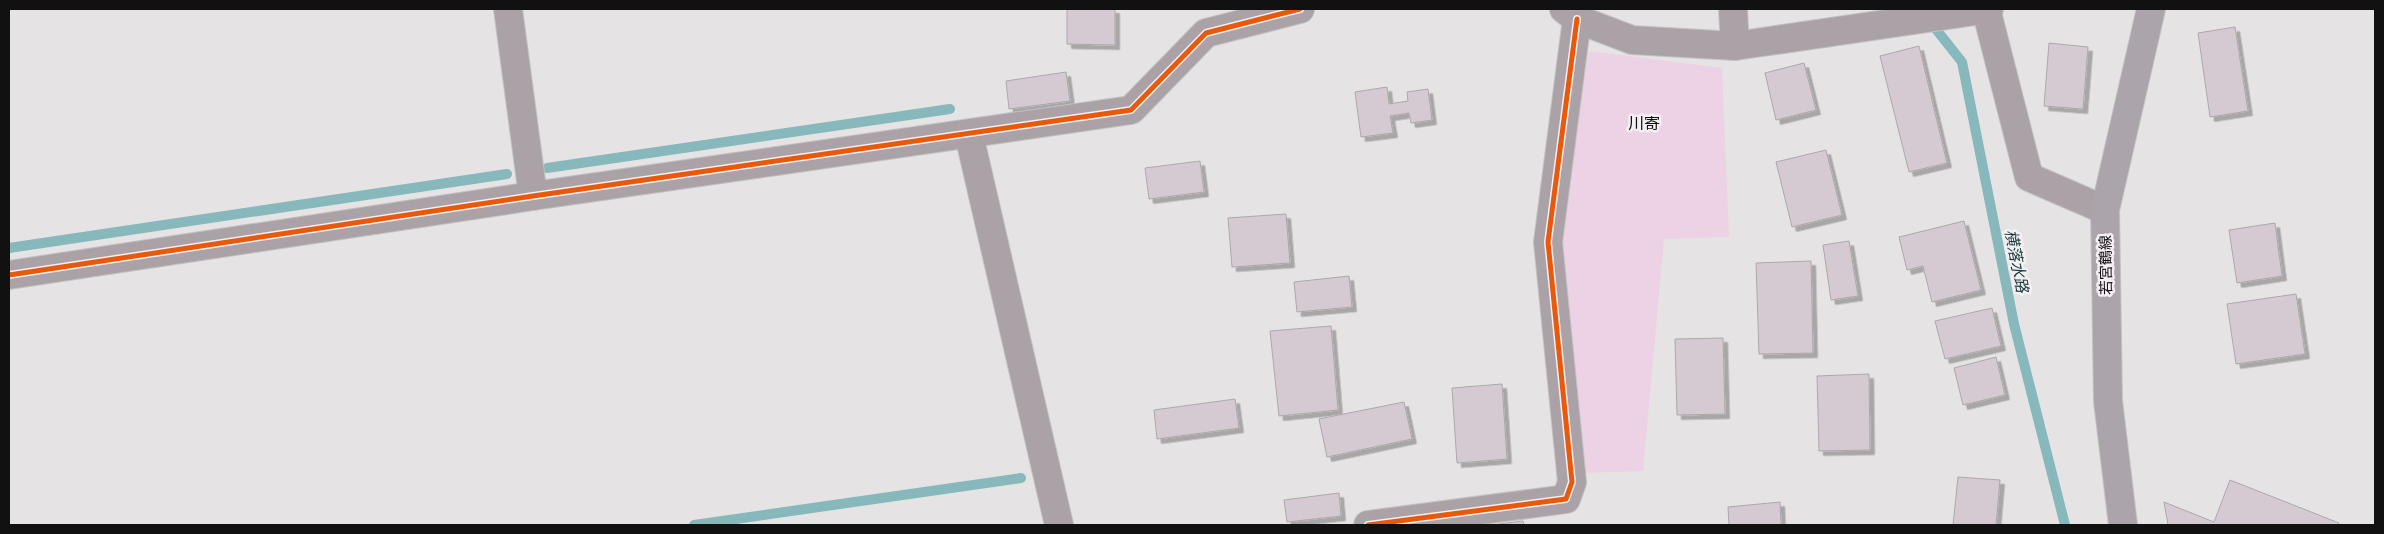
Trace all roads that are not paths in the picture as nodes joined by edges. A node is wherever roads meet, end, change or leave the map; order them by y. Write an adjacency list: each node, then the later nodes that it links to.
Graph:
1 (508, 9): 9 (street)
2 (1300, 9): 8 (street)
3 (1733, 9): 7 (street)
4 (1987, 9): 7 (street); 10 (street)
5 (2151, 9): 10 (main road, 若宮鶴線)
6 (1570, 14): 7 (street); 13 (street)
7 (1735, 46)
8 (969, 135): 9 (street); 12 (street)
9 (533, 196): 11 (street)
10 (2105, 210): 14 (main road, 若宮鶴線)
11 (9, 275)
12 (1059, 525)
13 (1368, 525)
14 (2123, 525)

